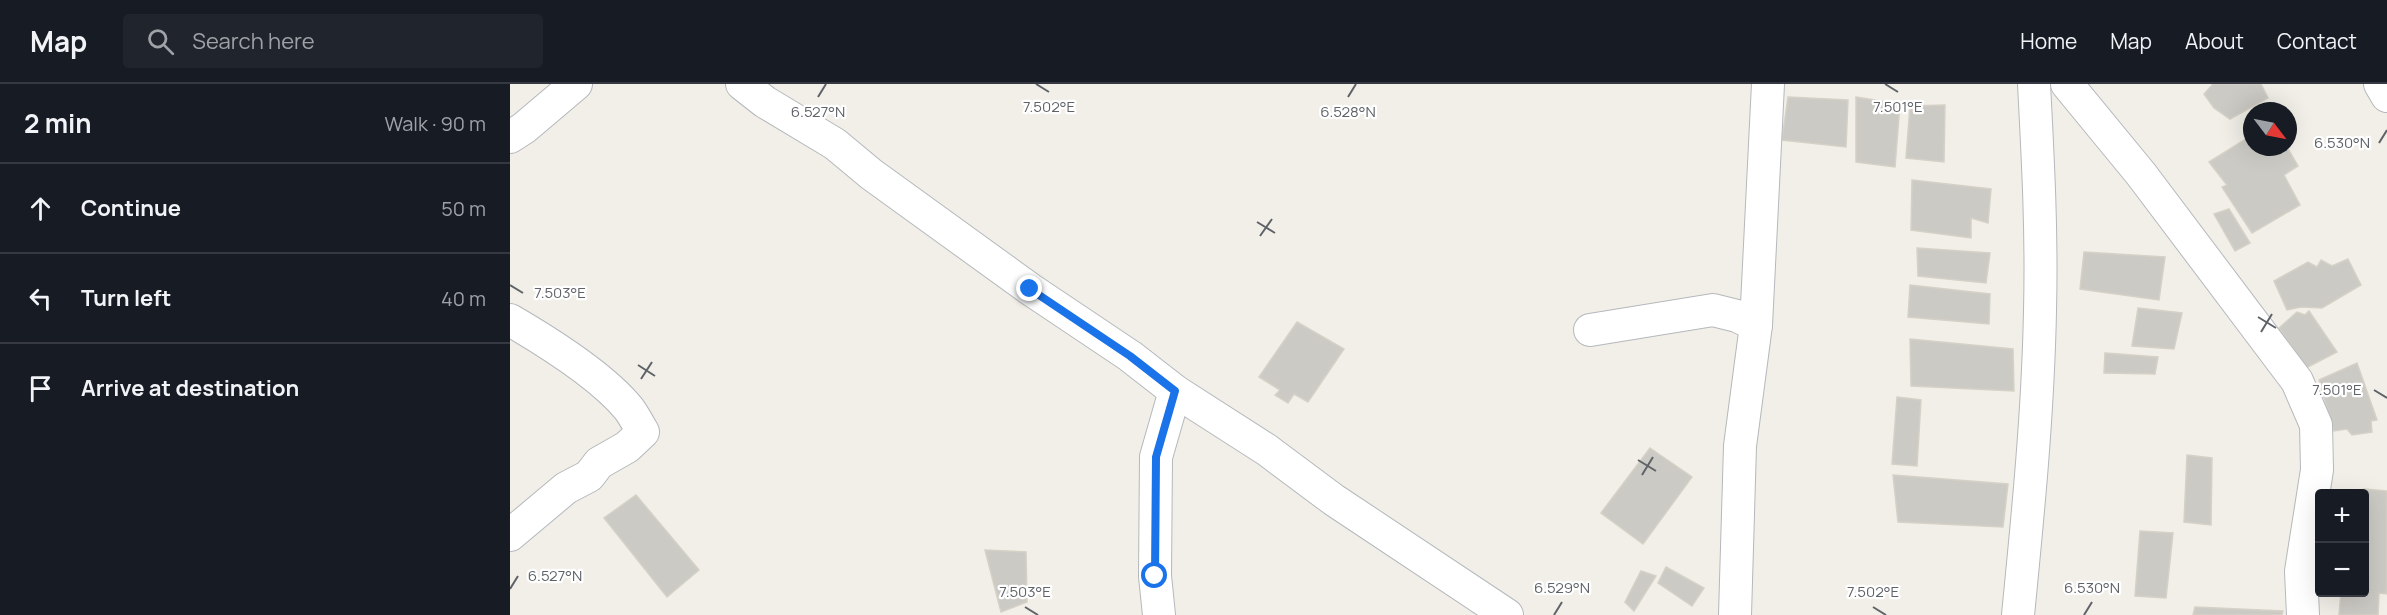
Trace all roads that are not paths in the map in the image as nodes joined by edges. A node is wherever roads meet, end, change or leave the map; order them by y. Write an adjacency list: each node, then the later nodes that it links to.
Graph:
1 (576, 84): 8 (street)
2 (742, 84): 12 (street)
3 (1768, 84): 10 (street)
4 (2034, 84): 17 (street)
5 (2067, 84): 18 (street)
6 (2380, 84): 7 (street)
7 (2387, 96)
8 (510, 137)
9 (510, 320): 13 (street)
10 (1756, 325): 11 (street); 16 (street)
11 (1590, 330)
12 (1175, 391): 14 (street); 15 (street)
13 (510, 535)
14 (1159, 615)
15 (1507, 615)
16 (1735, 615)
17 (2018, 615)
18 (2303, 615)

